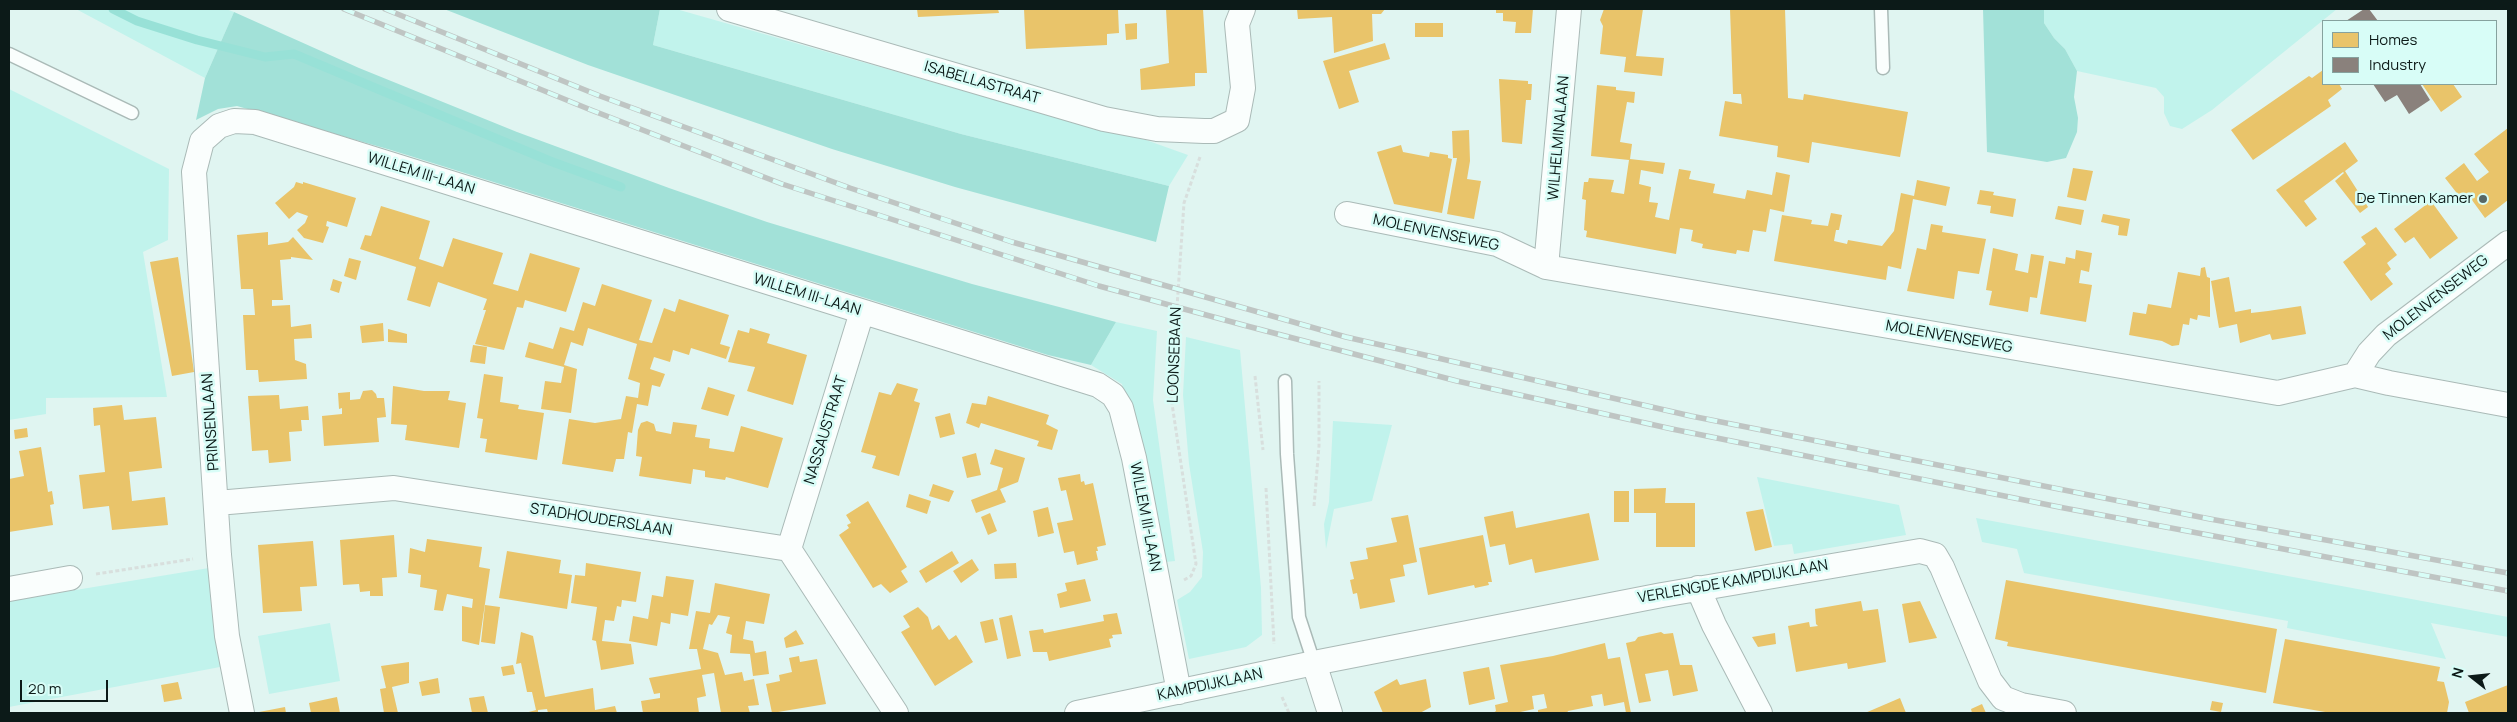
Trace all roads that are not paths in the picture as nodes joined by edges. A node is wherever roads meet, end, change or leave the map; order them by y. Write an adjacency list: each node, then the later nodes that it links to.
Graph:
1 (728, 9): 2 (street, ISABELLASTRAAT)
2 (1242, 9)
3 (1569, 9): 11 (street, WILHELMINALAAN)
4 (1881, 9): 6 (lane)
5 (9, 54): 7 (lane)
6 (1883, 68)
7 (132, 113)
8 (210, 134): 12 (street, WILLEM III-LAAN); 16 (street, PRINSENLAAN)
9 (1347, 214): 11 (street, MOLENVENSEWEG)
10 (2508, 242): 13 (street, MOLENVENSEWEG)
11 (1546, 267): 13 (street, MOLENVENSEWEG)
12 (862, 312): 17 (street, NASSAUSTRAAT); 22 (street, WILLEM III-LAAN)
13 (2355, 375): 15 (street)
14 (1285, 381): 21 (lane)
15 (2508, 405)
16 (217, 503): 17 (street, STADHOUDERSLAAN); 23 (street, PRINSENLAAN)
17 (789, 549): 24 (street)
18 (70, 578): 20 (street)
19 (1698, 588): 21 (street, VERLENGDE KAMPDIJKLAAN); 27 (street); 28 (street, VERLENGDE KAMPDIJKLAAN)
20 (9, 589)
21 (1314, 663): 22 (street, KAMPDIJKLAAN); 26 (street)
22 (1179, 692): 25 (street, KAMPDIJKLAAN)
23 (242, 713)
24 (896, 713)
25 (1077, 713)
26 (1329, 713)
27 (1760, 713)
28 (2064, 713)

